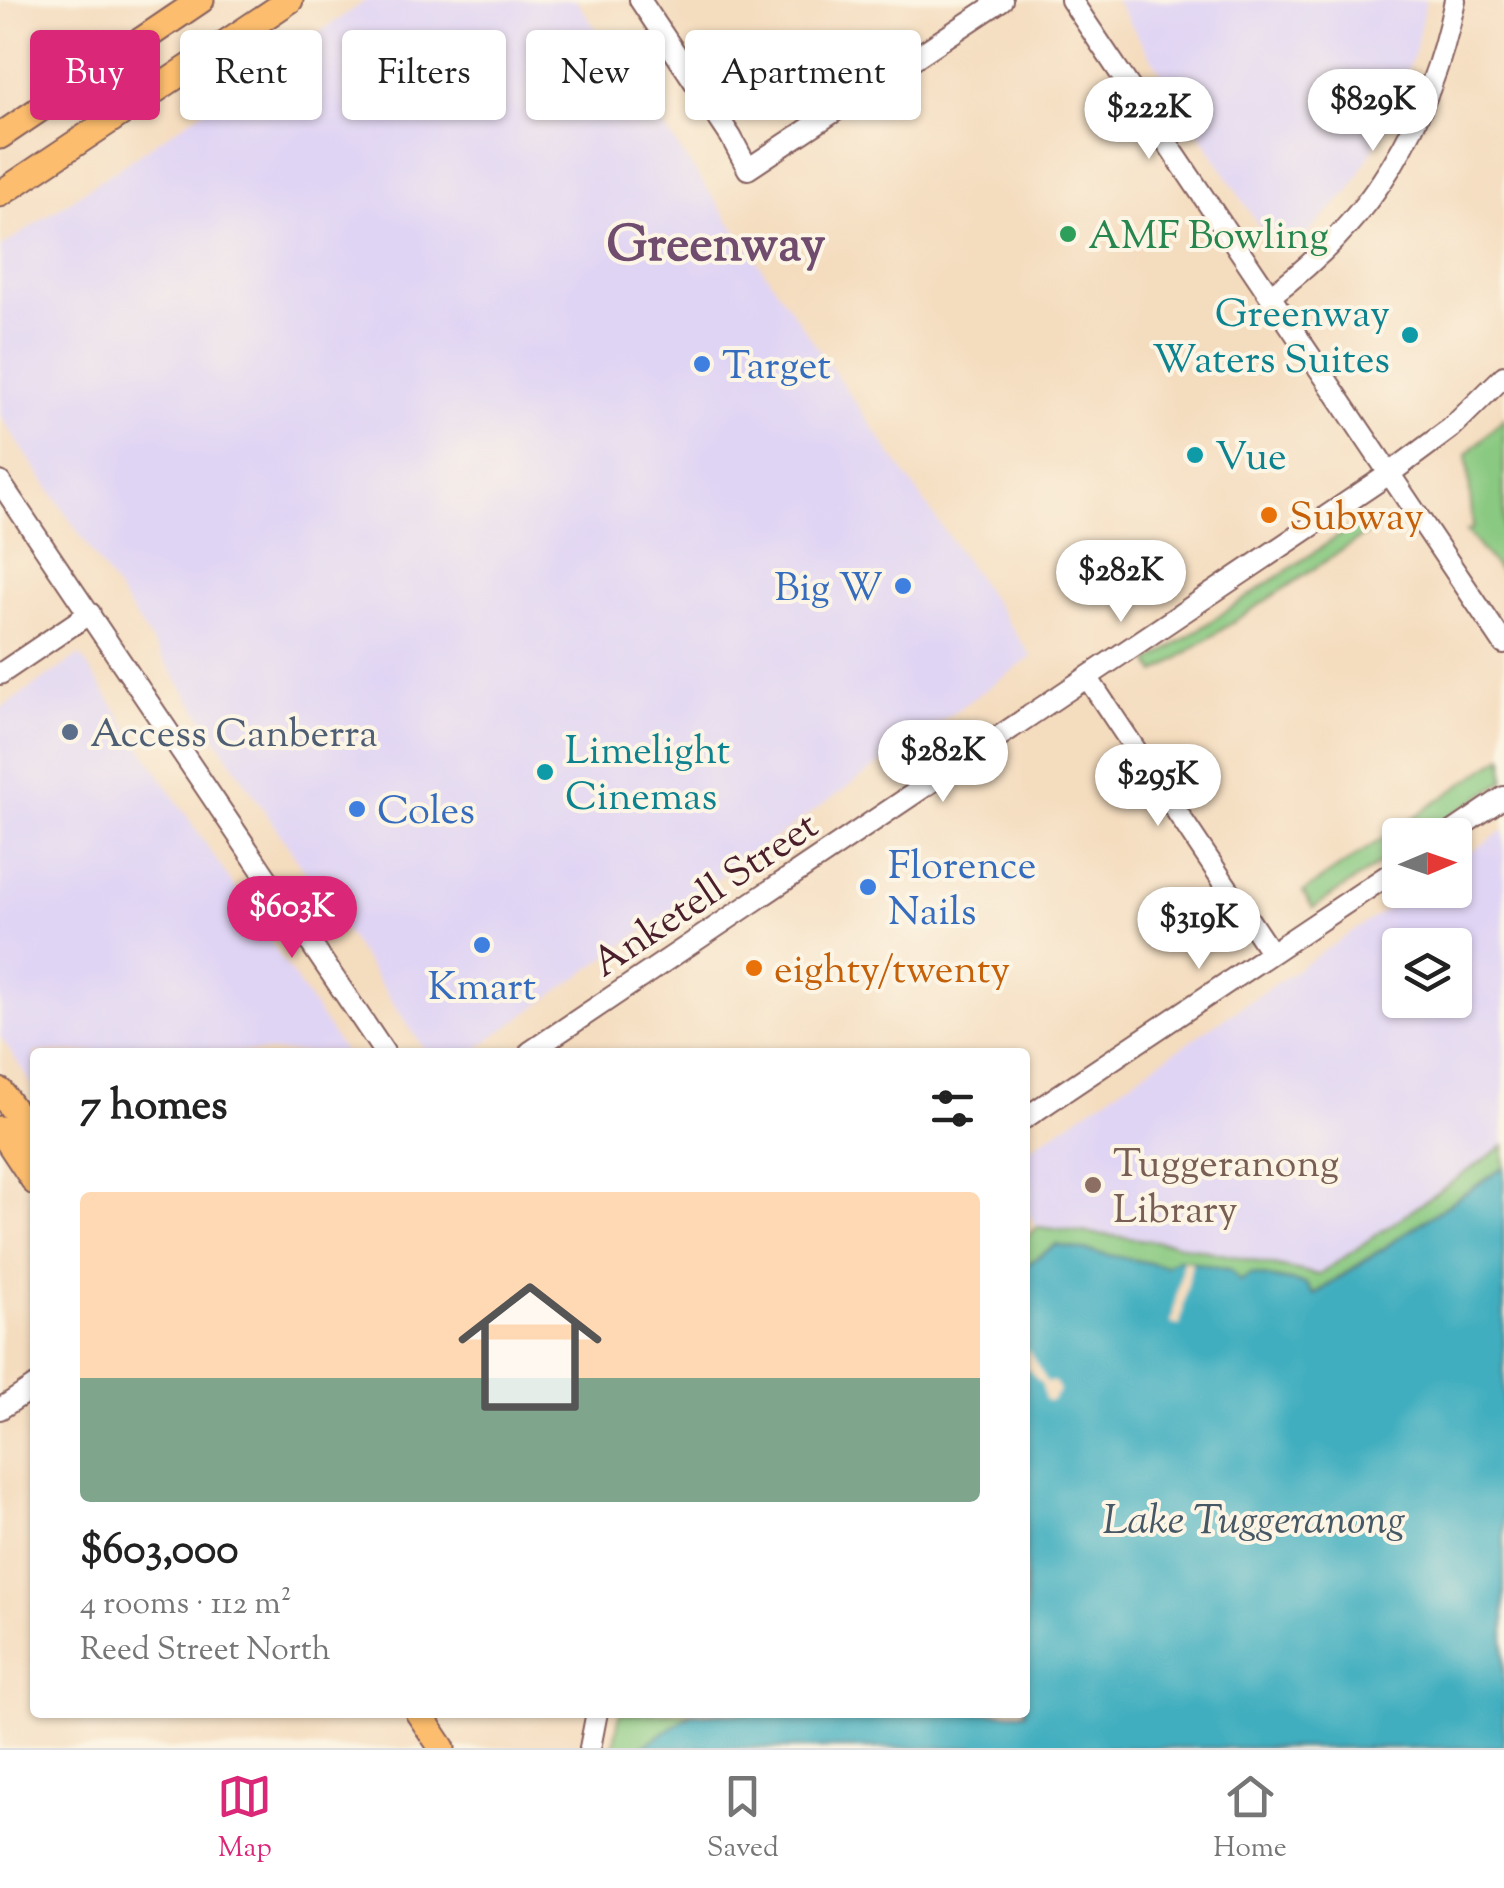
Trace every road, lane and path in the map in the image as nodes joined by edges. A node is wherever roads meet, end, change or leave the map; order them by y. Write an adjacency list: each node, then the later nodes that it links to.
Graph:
1 (201, 0): 7 (main road)
2 (290, 0): 8 (main road)
3 (640, 0): 4 (street)
4 (1002, 0)
5 (1071, 0): 9 (street)
6 (1455, 0): 9 (street)
7 (0, 136)
8 (0, 194)
9 (1270, 296): 11 (street)
10 (1504, 376): 11 (street, Anketell Street)
11 (1390, 474): 14 (street); 16 (street, Anketell Street)
12 (0, 482): 13 (street)
13 (90, 613): 15 (street); 21 (street)
14 (1504, 644)
15 (0, 674)
16 (1087, 678): 20 (street); 22 (street, Anketell Street)
17 (1504, 797): 18 (street)
18 (1472, 819)
19 (1382, 879): 20 (street)
20 (1271, 954): 24 (street)
21 (381, 1048)
22 (536, 1048)
23 (0, 1091): 26 (main road)
24 (1030, 1115)
25 (0, 1129): 27 (main road)
26 (30, 1133)
27 (30, 1174)
28 (30, 1389): 29 (street)
29 (0, 1409)
30 (402, 1718): 33 (main road)
31 (422, 1718): 34 (main road)
32 (596, 1718): 35 (street)
33 (422, 1748)
34 (442, 1748)
35 (590, 1748)

